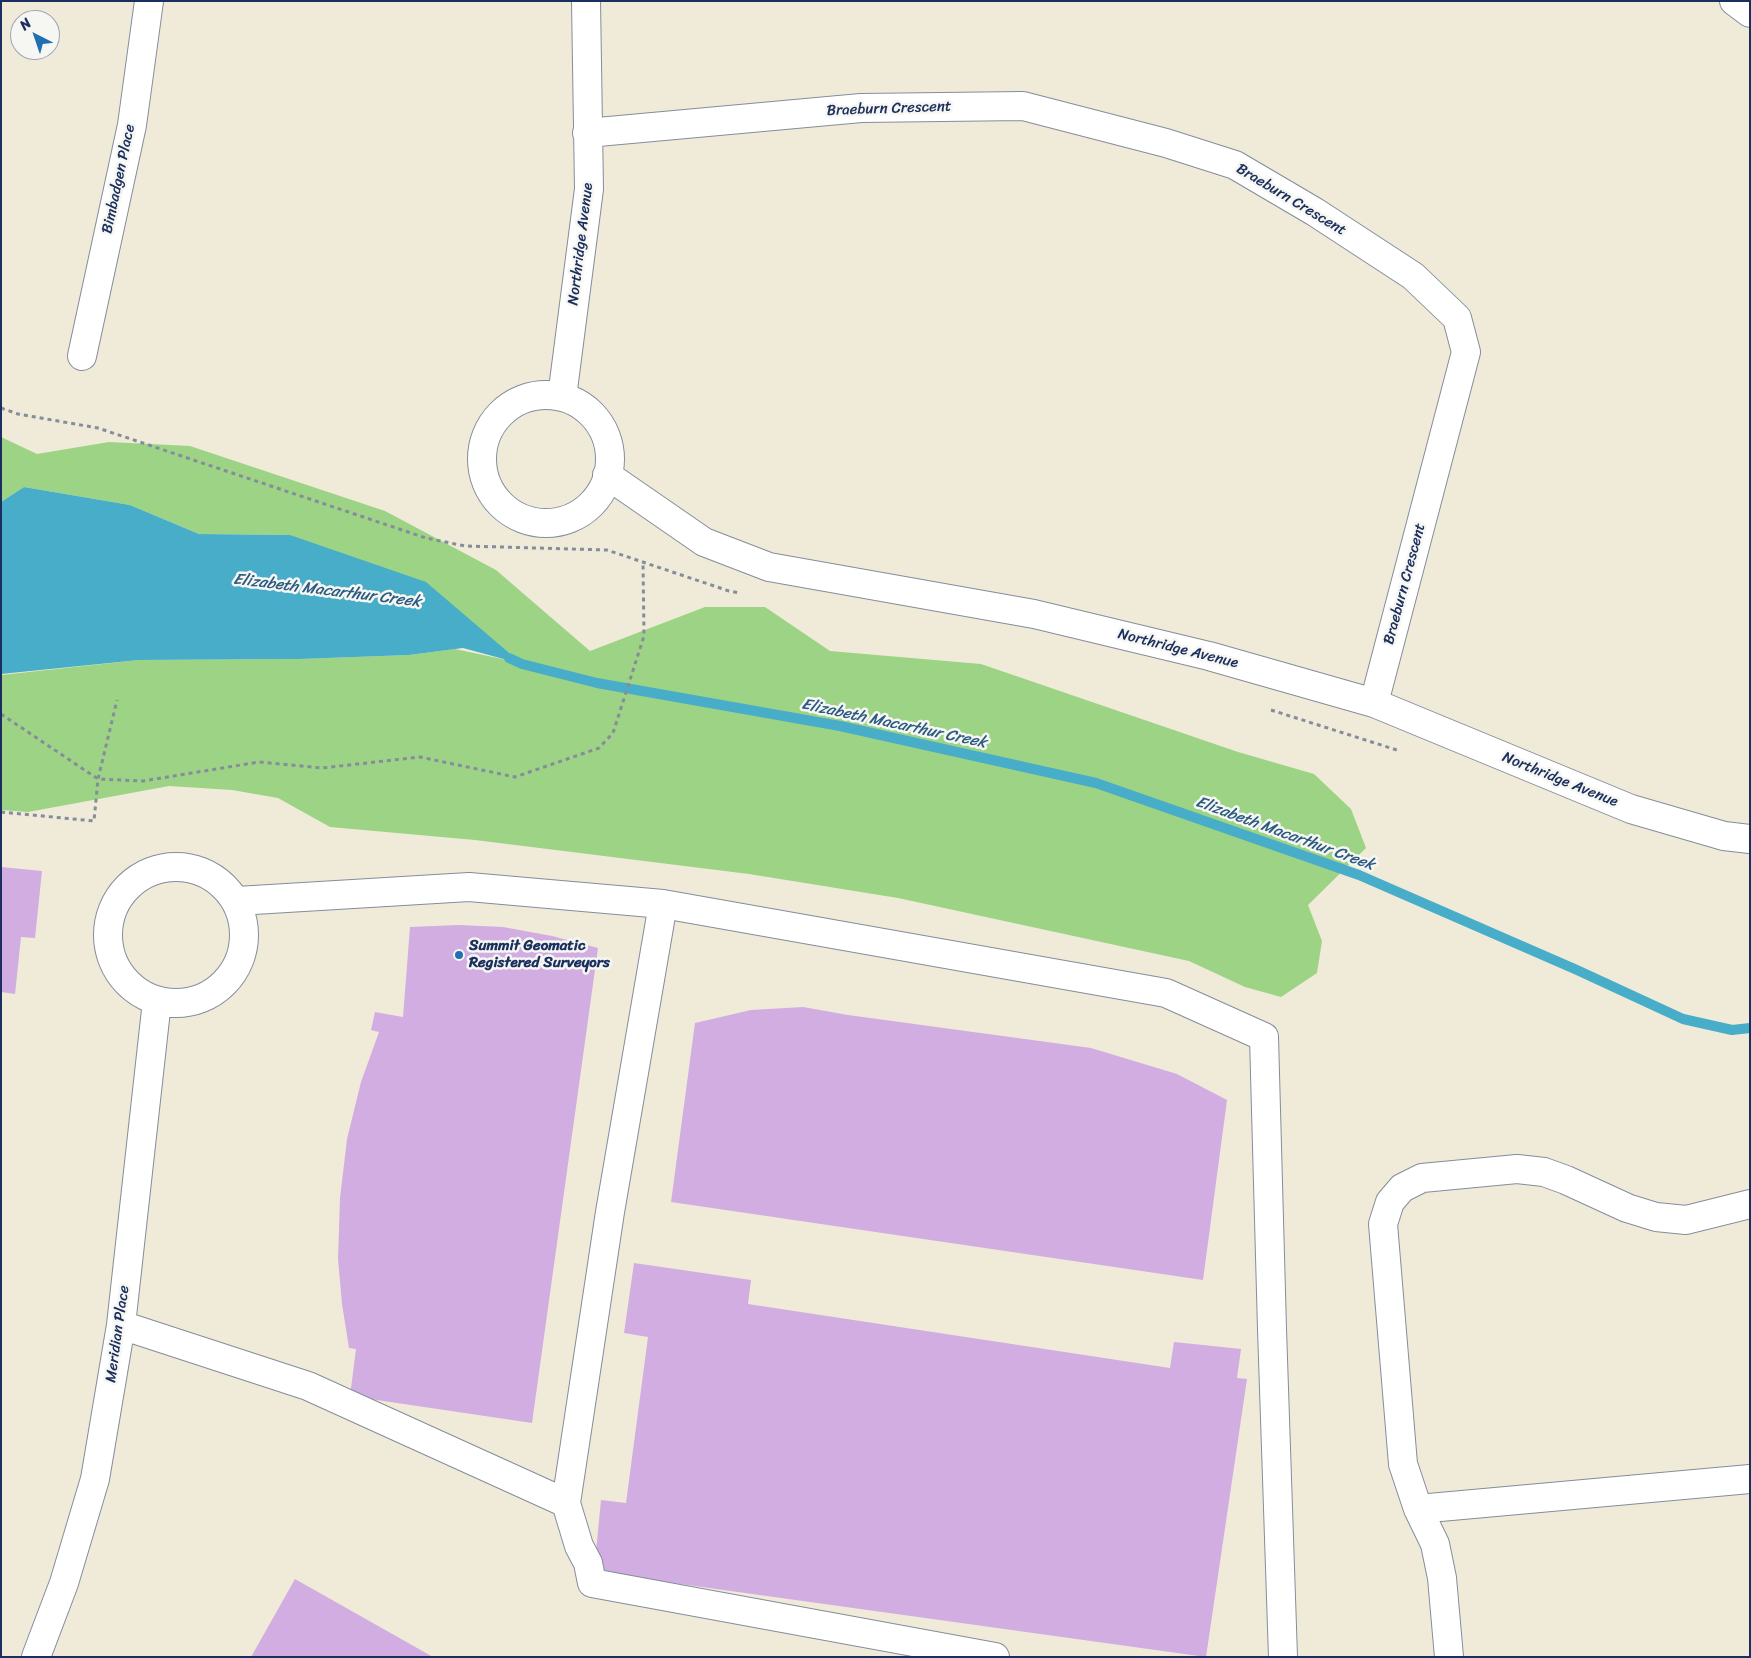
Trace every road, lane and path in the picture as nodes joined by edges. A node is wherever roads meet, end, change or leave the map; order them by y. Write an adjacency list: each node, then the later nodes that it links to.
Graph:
1 (149, 1): 6 (street, Bimbadgen Place)
2 (586, 1): 5 (street, Northridge Avenue)
3 (1734, 1): 4 (street)
4 (1750, 13)
5 (587, 133): 7 (street, Northridge Avenue); 13 (street, Braeburn Crescent)
6 (82, 356)
7 (562, 397): 9 (street); 9 (street)
8 (1, 408): 10 (path)
9 (607, 476): 13 (street, Northridge Avenue)
10 (643, 562): 11 (path); 17 (path)
11 (748, 594)
12 (117, 700): 17 (path)
13 (1374, 703): 19 (street, Northridge Avenue)
14 (1270, 709): 16 (path)
15 (1, 714): 17 (path)
16 (1401, 752)
17 (98, 779): 18 (path)
18 (1, 812)
19 (1750, 839)
20 (237, 901): 21 (street); 22 (street); 22 (street)
21 (663, 904): 26 (street); 30 (street)
22 (157, 1001): 24 (street, Meridian Place)
23 (1750, 1204): 27 (street)
24 (121, 1325): 26 (street); 28 (street, Meridian Place)
25 (1750, 1479): 27 (street)
26 (566, 1503): 29 (street)
27 (1418, 1509): 31 (street)
28 (36, 1657)
29 (995, 1657)
30 (1283, 1657)
31 (1449, 1657)

